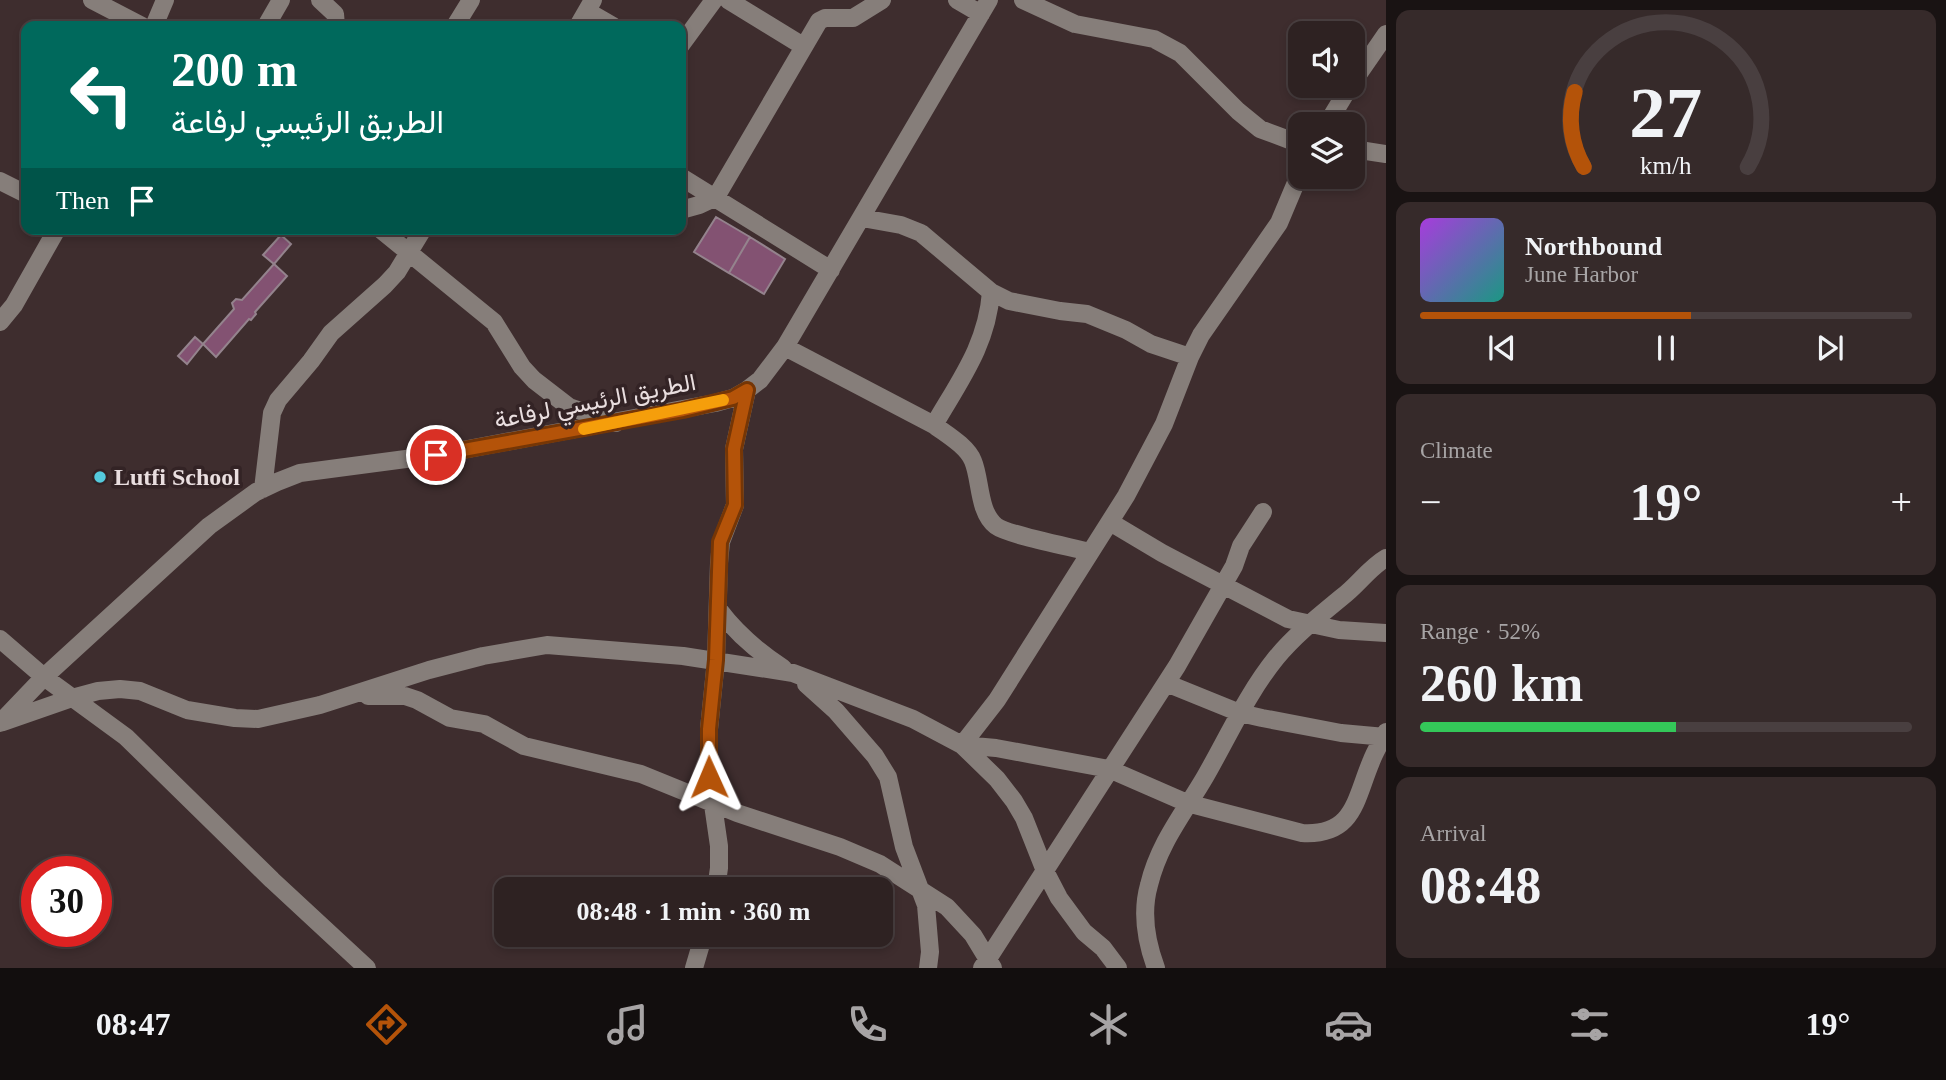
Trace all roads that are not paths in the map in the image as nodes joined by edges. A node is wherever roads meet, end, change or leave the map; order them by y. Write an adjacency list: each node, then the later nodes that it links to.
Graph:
1 (92, 0): 14 (street)
2 (165, 0): 15 (street)
3 (281, 0): 16 (street)
4 (320, 0): 13 (street)
5 (471, 0): 17 (street)
6 (714, 0): 20 (street)
7 (728, 0): 21 (street)
8 (882, 0): 21 (street)
9 (957, 0): 11 (street)
10 (1023, 0): 23 (street)
11 (985, 7): 32 (street, الطريق الرئيسي لرفاعة)
12 (586, 12): 18 (street)
13 (338, 13)
14 (132, 21)
15 (156, 21)
16 (269, 21)
17 (459, 21)
18 (603, 21)
19 (1386, 34): 22 (street)
20 (686, 38)
21 (803, 46): 30 (street)
22 (1365, 64)
23 (1288, 140)
24 (1365, 151): 25 (street)
25 (1386, 154)
26 (686, 180): 30 (street)
27 (0, 181): 29 (street)
28 (1293, 189): 42 (street)
29 (21, 192)
30 (716, 197): 31 (street); 37 (street)
31 (686, 209)
32 (862, 218): 37 (street, الطريق الرئيسي لرفاعة); 38 (street)
33 (53, 235): 39 (street)
34 (388, 235): 36 (street)
35 (419, 235): 36 (street)
36 (408, 251): 44 (street); 46 (street)
37 (831, 270): 41 (street, الطريق الرئيسي لرفاعة)
38 (991, 292): 42 (street); 45 (street)
39 (7, 302): 40 (street)
40 (0, 322)
41 (785, 347): 43 (street, الطريق الرئيسي لرفاعة); 45 (street)
42 (1190, 357): 48 (street)
43 (747, 390): 44 (street, الطريق الرئيسي لرفاعة); 52 (street)
44 (617, 423): 46 (street, الطريق الرئيسي لرفاعة)
45 (934, 425): 49 (street)
46 (262, 489): 58 (street, الطريق الرئيسي لرفاعة)
47 (1263, 512): 51 (street)
48 (1110, 522): 49 (street); 51 (street)
49 (1090, 552): 65 (street)
50 (1386, 558): 53 (street)
51 (1224, 583): 53 (street); 59 (street)
52 (719, 610): 56 (street); 57 (street)
53 (1309, 624): 54 (street); 62 (street)
54 (1386, 633)
55 (0, 639): 58 (street)
56 (716, 660): 57 (street); 60 (street); 68 (street)
57 (793, 673): 65 (street); 71 (street)
58 (44, 677): 61 (street); 63 (street, الطريق الرئيسي لرفاعة)
59 (1166, 683): 62 (street); 66 (street)
60 (351, 695): 61 (street); 68 (street)
61 (72, 698): 63 (street); 74 (street)
62 (1240, 712): 64 (street); 67 (street)
63 (0, 723)
64 (1385, 735): 67 (street)
65 (962, 745): 66 (street); 69 (street)
66 (1110, 769): 67 (street); 69 (street)
67 (1187, 803): 78 (street)
68 (713, 804): 70 (street); 71 (street)
69 (1045, 871): 73 (street); 77 (street)
70 (717, 877)
71 (918, 886): 73 (street); 76 (street)
72 (700, 947): 75 (street)
73 (988, 965)
74 (367, 968)
75 (694, 968)
76 (929, 968)
77 (1118, 968)
78 (1156, 968)

